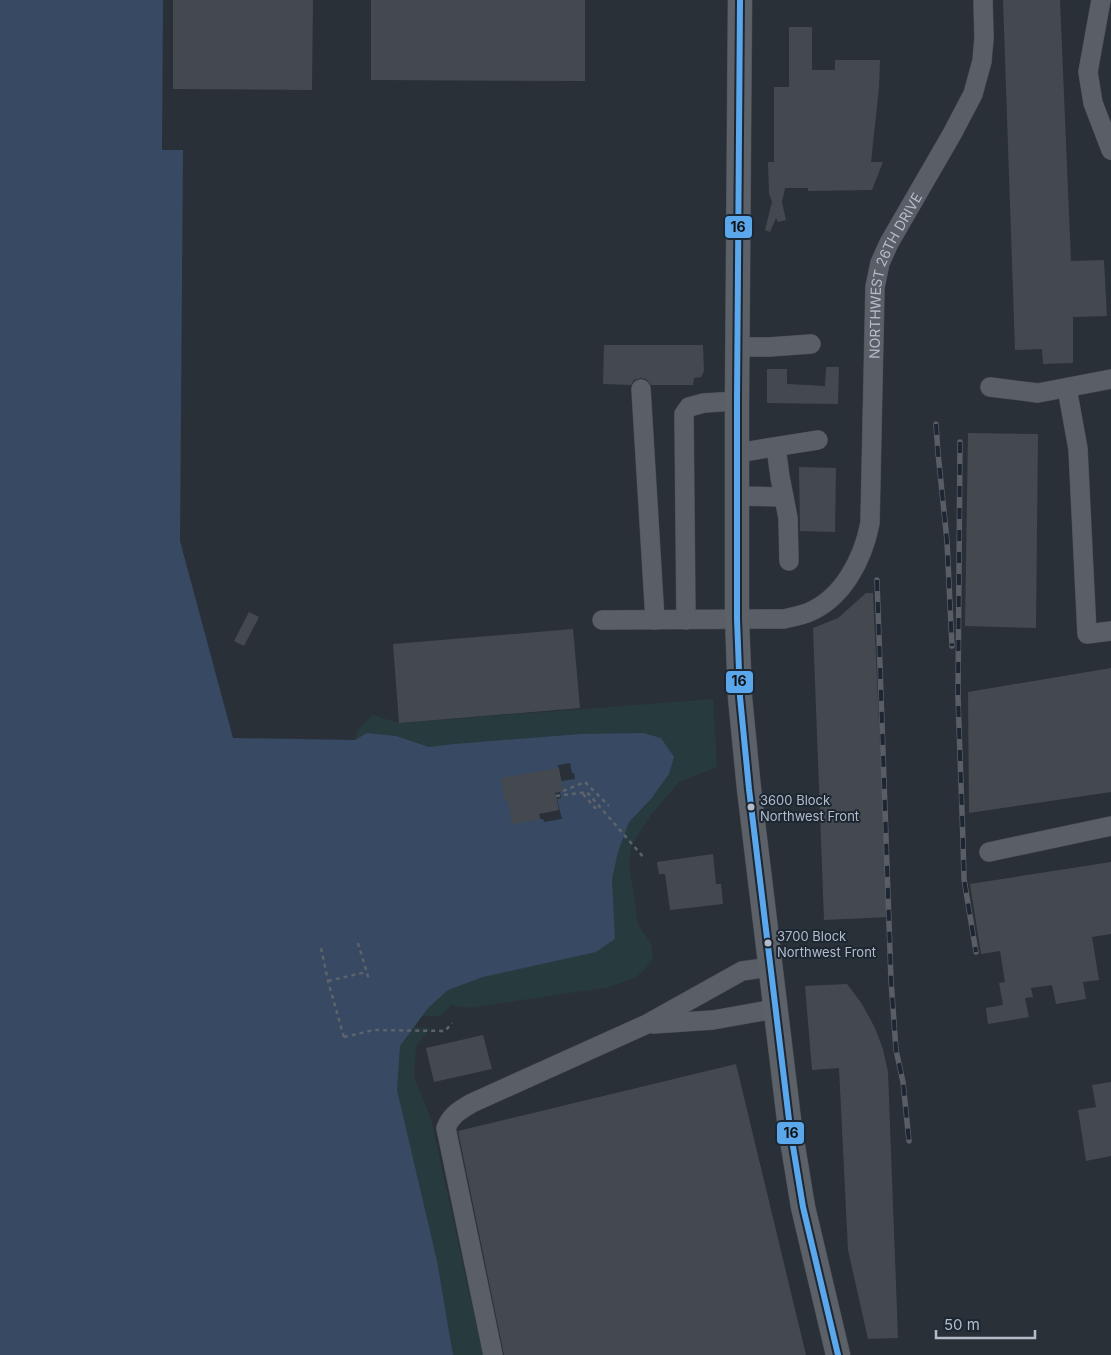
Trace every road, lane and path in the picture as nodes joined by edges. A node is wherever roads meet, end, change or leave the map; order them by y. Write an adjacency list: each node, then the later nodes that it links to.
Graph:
1 (740, 0): 6 (main road)
2 (983, 0): 18 (street, NORTHWEST 26TH DRIVE)
3 (1101, 0): 4 (street)
4 (1109, 140)
5 (811, 344): 6 (street)
6 (737, 347): 11 (main road)
7 (1110, 384): 9 (street)
8 (990, 387): 9 (street)
9 (1067, 388): 22 (street)
10 (641, 389): 20 (street)
11 (737, 401): 14 (main road); 21 (street)
12 (818, 440): 13 (street)
13 (776, 446): 14 (street); 16 (street)
14 (737, 453): 15 (main road)
15 (737, 496): 16 (street); 18 (main road)
16 (784, 497): 17 (street)
17 (789, 561)
18 (737, 619): 21 (street, NORTHWEST 26TH DRIVE); 33 (main road)
19 (602, 620): 20 (street, NORTHWEST 26TH DRIVE)
20 (655, 620): 21 (street, NORTHWEST 26TH DRIVE)
21 (686, 620)
22 (1111, 631)
23 (562, 791): 27 (path)
24 (582, 793): 25 (path); 26 (path); 26 (path)
25 (556, 796)
26 (598, 806): 30 (path)
27 (609, 806)
28 (1111, 826): 29 (street)
29 (989, 852)
30 (645, 859)
31 (358, 943): 34 (path)
32 (321, 948): 36 (path)
33 (771, 967): 37 (main road); 39 (street)
34 (366, 972): 35 (path); 36 (path)
35 (369, 980)
36 (328, 981): 40 (path)
37 (775, 1009): 39 (street); 43 (main road)
38 (452, 1023): 40 (path)
39 (646, 1024): 42 (street)
40 (344, 1037): 41 (path)
41 (345, 1041)
42 (493, 1355)
43 (838, 1355)

